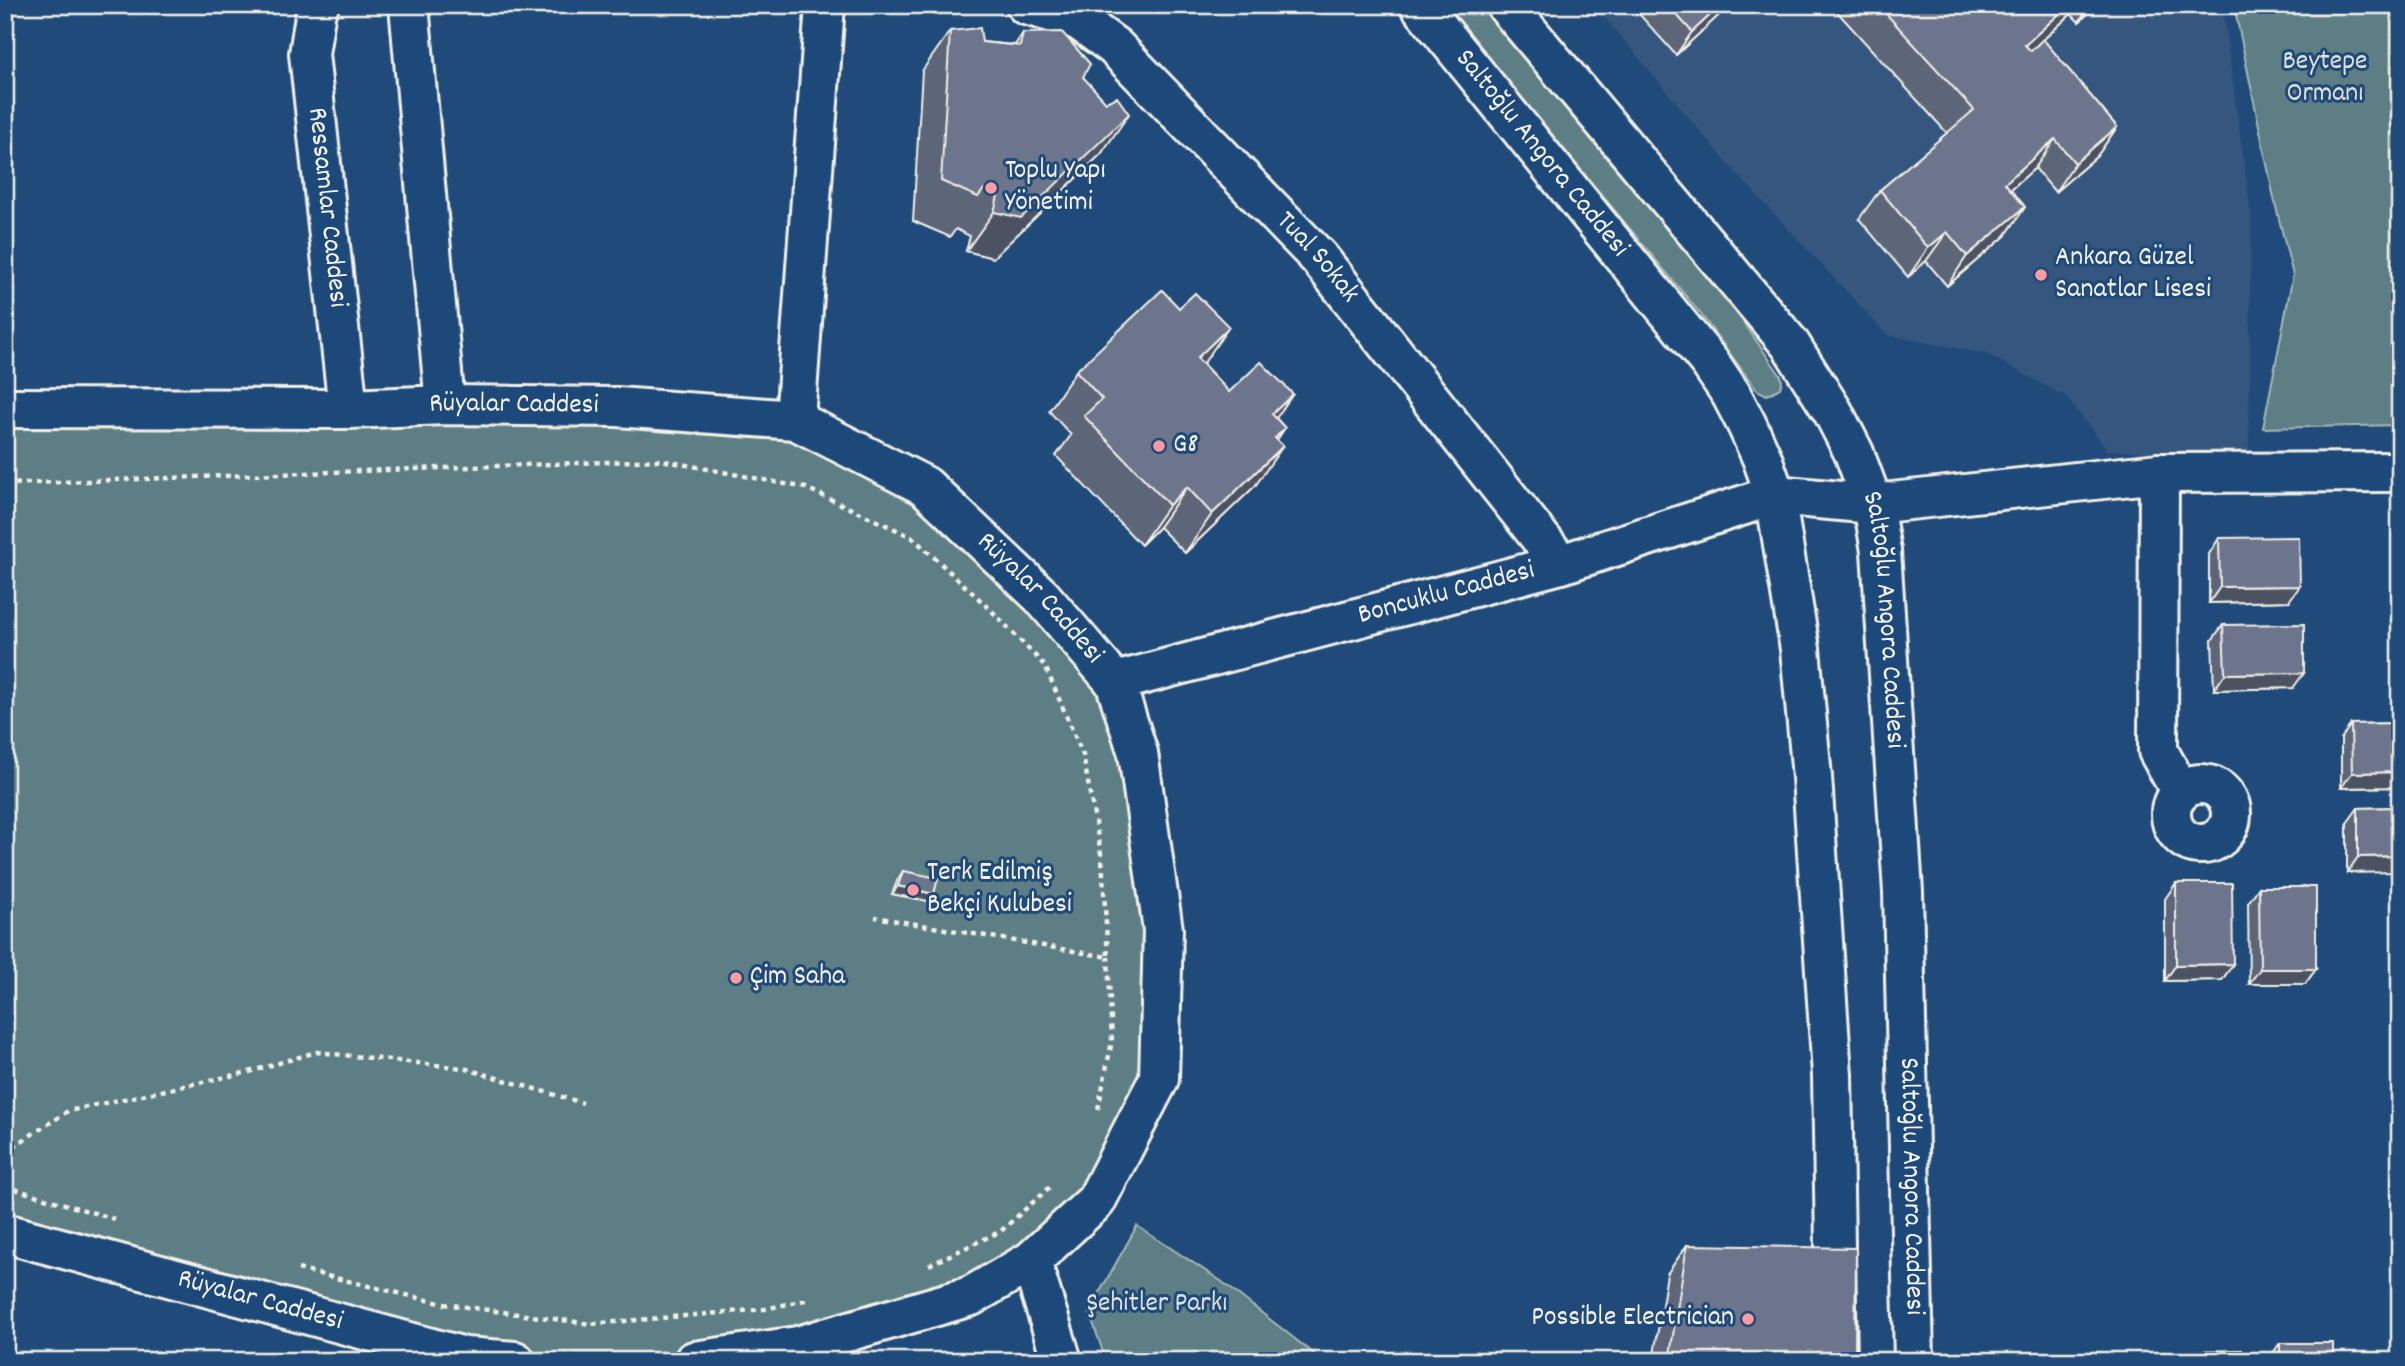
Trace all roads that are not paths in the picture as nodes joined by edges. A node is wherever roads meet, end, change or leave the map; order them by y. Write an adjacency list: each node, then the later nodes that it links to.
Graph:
1 (319, 5): 9 (street, Ressamlar Caddesi)
2 (409, 5): 7 (street)
3 (825, 5): 10 (street)
4 (1026, 5): 15 (street, Tual Sokak)
5 (1420, 5): 13 (street, Saltoğlu Angora Caddesi)
6 (1506, 5): 14 (street, Saltoğlu Angora Caddesi)
7 (445, 405): 9 (street, Rüyalar Caddesi); 10 (street, Rüyalar Caddesi)
8 (5, 408): 9 (street, Rüyalar Caddesi)
9 (348, 409)
10 (795, 420): 16 (street, Rüyalar Caddesi)
11 (2400, 472): 12 (street)
12 (2159, 473): 14 (street); 17 (street)
13 (1775, 495): 14 (street); 15 (street, Boncuklu Caddesi); 24 (street, Saltoğlu Angora Caddesi)
14 (1873, 504): 25 (street, Saltoğlu Angora Caddesi)
15 (1561, 564): 16 (street, Boncuklu Caddesi)
16 (1115, 681): 19 (street, Rüyalar Caddesi)
17 (2181, 792)
18 (5, 1233): 20 (street, Rüyalar Caddesi)
19 (1031, 1261): 22 (street, Rüyalar Caddesi); 23 (street)
20 (465, 1359): 21 (street, Rüyalar Caddesi)
21 (515, 1361)
22 (694, 1361)
23 (1062, 1361)
24 (1837, 1361)
25 (1914, 1361)

